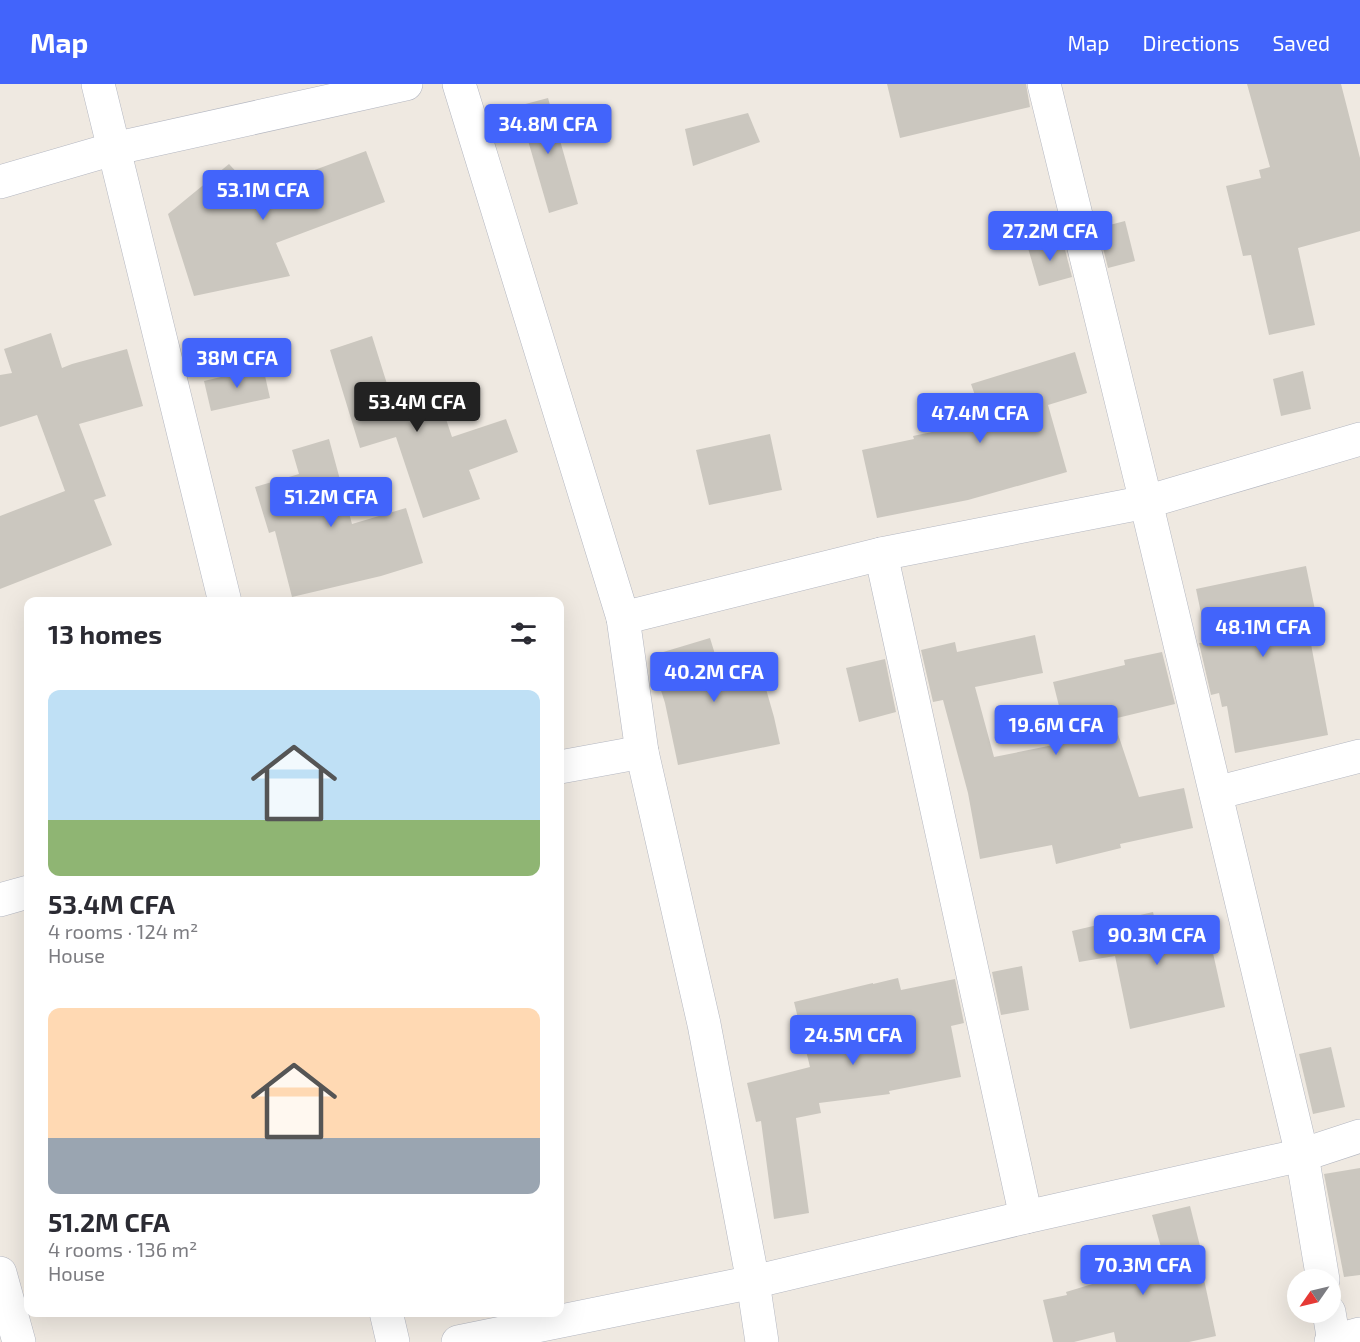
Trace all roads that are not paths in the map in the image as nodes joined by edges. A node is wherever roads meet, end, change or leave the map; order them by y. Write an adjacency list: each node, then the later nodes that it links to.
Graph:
1 (98, 84): 5 (street)
2 (406, 84): 5 (street)
3 (459, 84): 11 (street)
4 (1044, 84): 8 (street)
5 (113, 149): 6 (street); 10 (street)
6 (0, 182)
7 (1360, 439): 8 (street)
8 (1146, 502): 9 (street); 15 (street)
9 (881, 554): 11 (street); 20 (street)
10 (224, 597)
11 (623, 618): 12 (street)
12 (642, 752): 14 (street); 23 (street)
13 (1360, 756): 15 (street)
14 (564, 766)
15 (1216, 793): 19 (street)
16 (24, 893): 17 (street)
17 (0, 900)
18 (1360, 1136): 19 (street)
19 (1302, 1155): 20 (street); 21 (street)
20 (1026, 1217): 23 (street)
21 (1321, 1269)
22 (0, 1273): 27 (street)
23 (753, 1282): 29 (street); 30 (street)
24 (387, 1317): 28 (street)
25 (1330, 1323): 31 (street)
26 (1360, 1334): 31 (street)
27 (19, 1342)
28 (393, 1342)
29 (458, 1342)
30 (762, 1342)
31 (1333, 1342)

